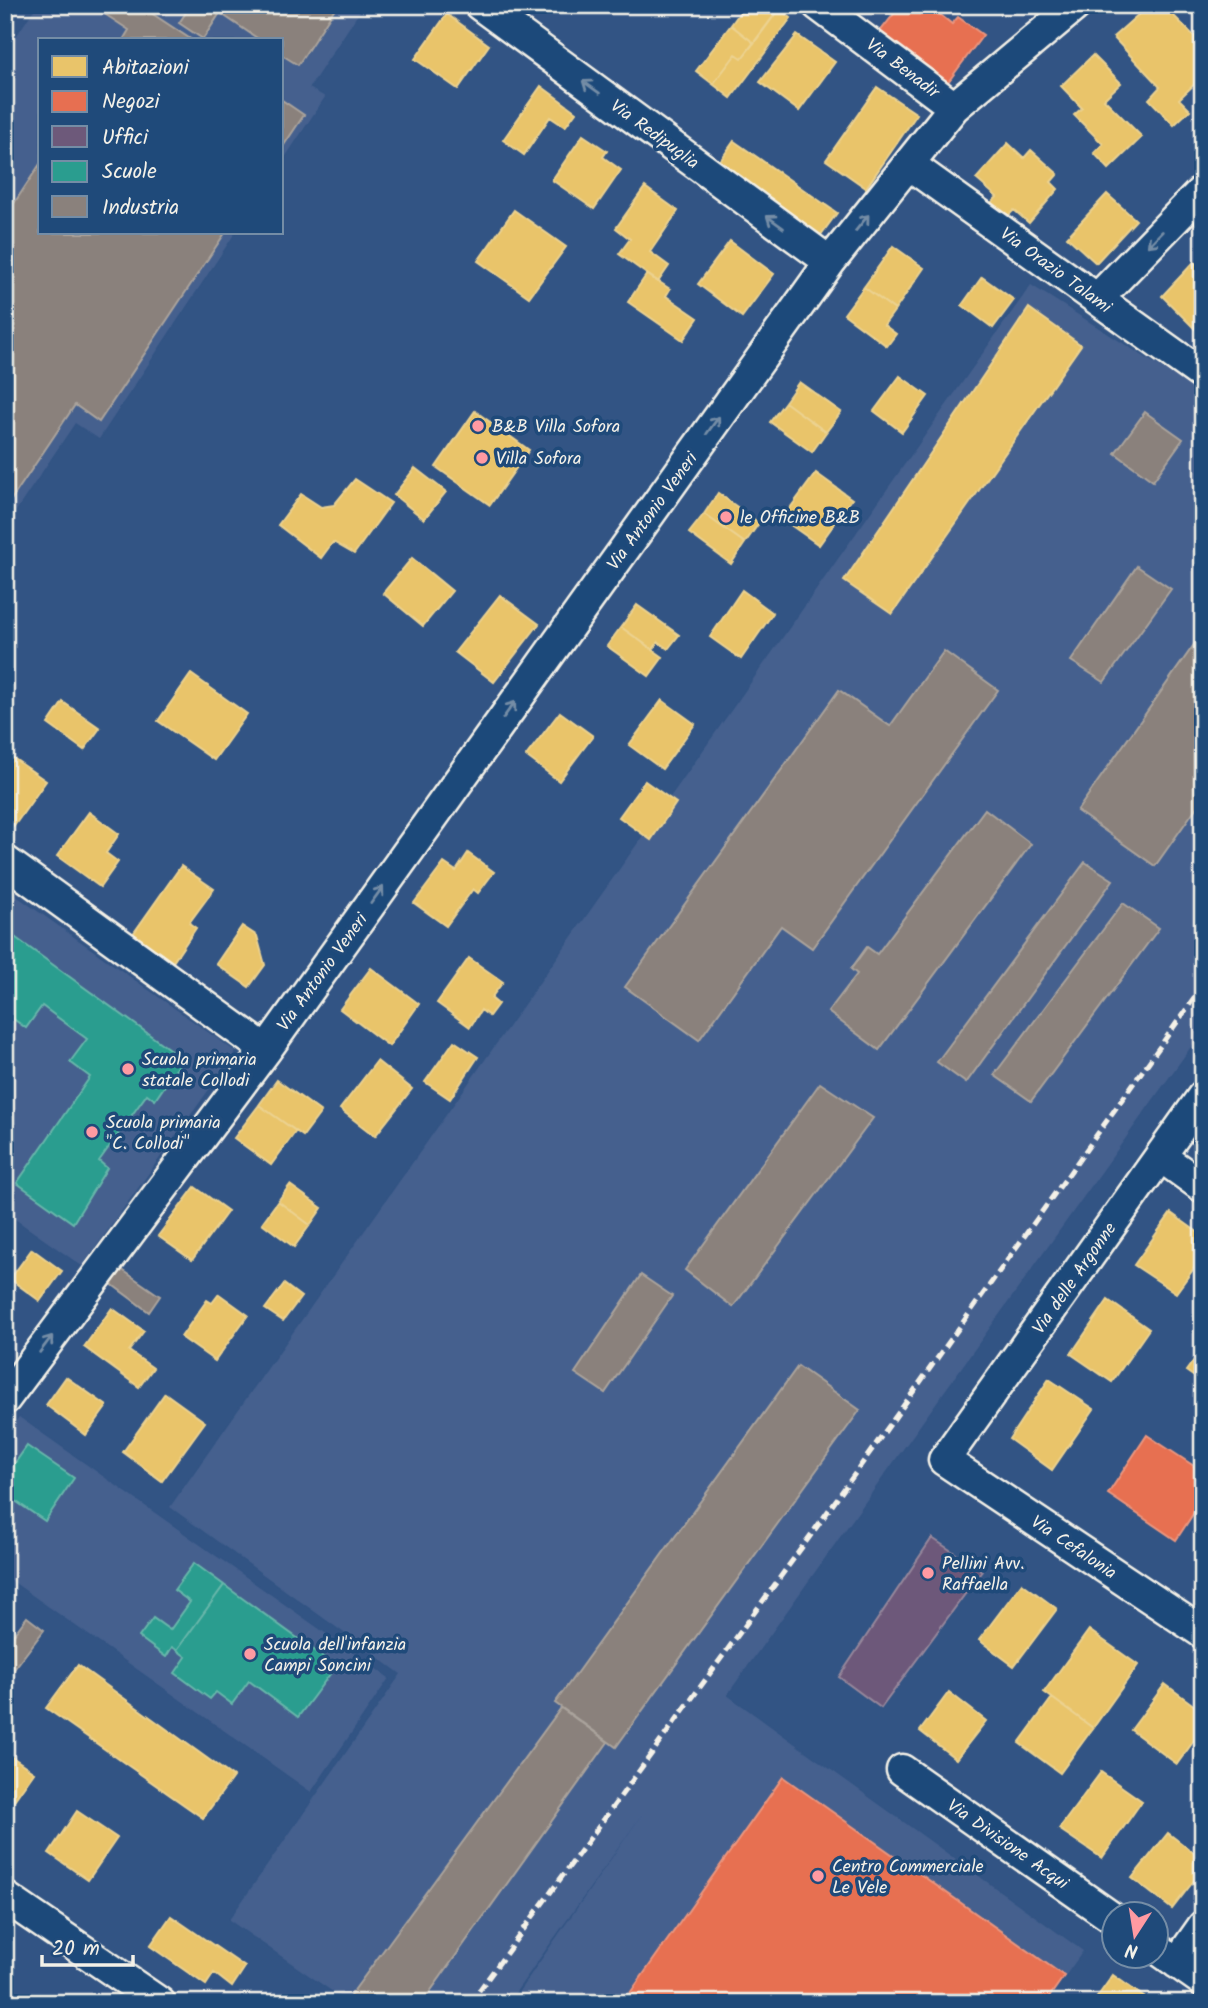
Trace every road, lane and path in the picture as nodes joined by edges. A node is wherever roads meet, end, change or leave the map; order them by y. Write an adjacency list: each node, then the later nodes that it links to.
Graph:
1 (480, 5): 7 (street, Via Redipuglia, one-way to 1)
2 (818, 5): 4 (street, Via Benadir)
3 (1076, 5): 4 (street, Via Antonio Veneri)
4 (954, 107): 5 (street, Via Antonio Veneri)
5 (909, 165): 7 (street, Via Antonio Veneri, one-way to 5); 8 (street, Via Orazio Talami)
6 (1203, 190): 8 (street, one-way to 8)
7 (830, 262): 11 (street, Via Antonio Veneri, one-way to 7)
8 (1097, 299): 9 (street, Via Orazio Talami)
9 (1203, 375)
10 (5, 861): 11 (street)
11 (266, 1050): 15 (street, Via Antonio Veneri, one-way to 11)
12 (1203, 1096): 13 (street, Via delle Argonne)
13 (1160, 1156): 14 (street); 16 (street, Via delle Argonne)
14 (1203, 1187)
15 (5, 1399)
16 (944, 1460): 17 (street, Via Cefalonia)
17 (1203, 1633)
18 (902, 1770): 20 (street, Via Divisione Acqui)
19 (5, 1897): 25 (street)
20 (1100, 1909)
21 (1203, 1926): 22 (street)
22 (1170, 1952)
23 (1170, 1958): 24 (street)
24 (1203, 1981)
25 (160, 2003)

